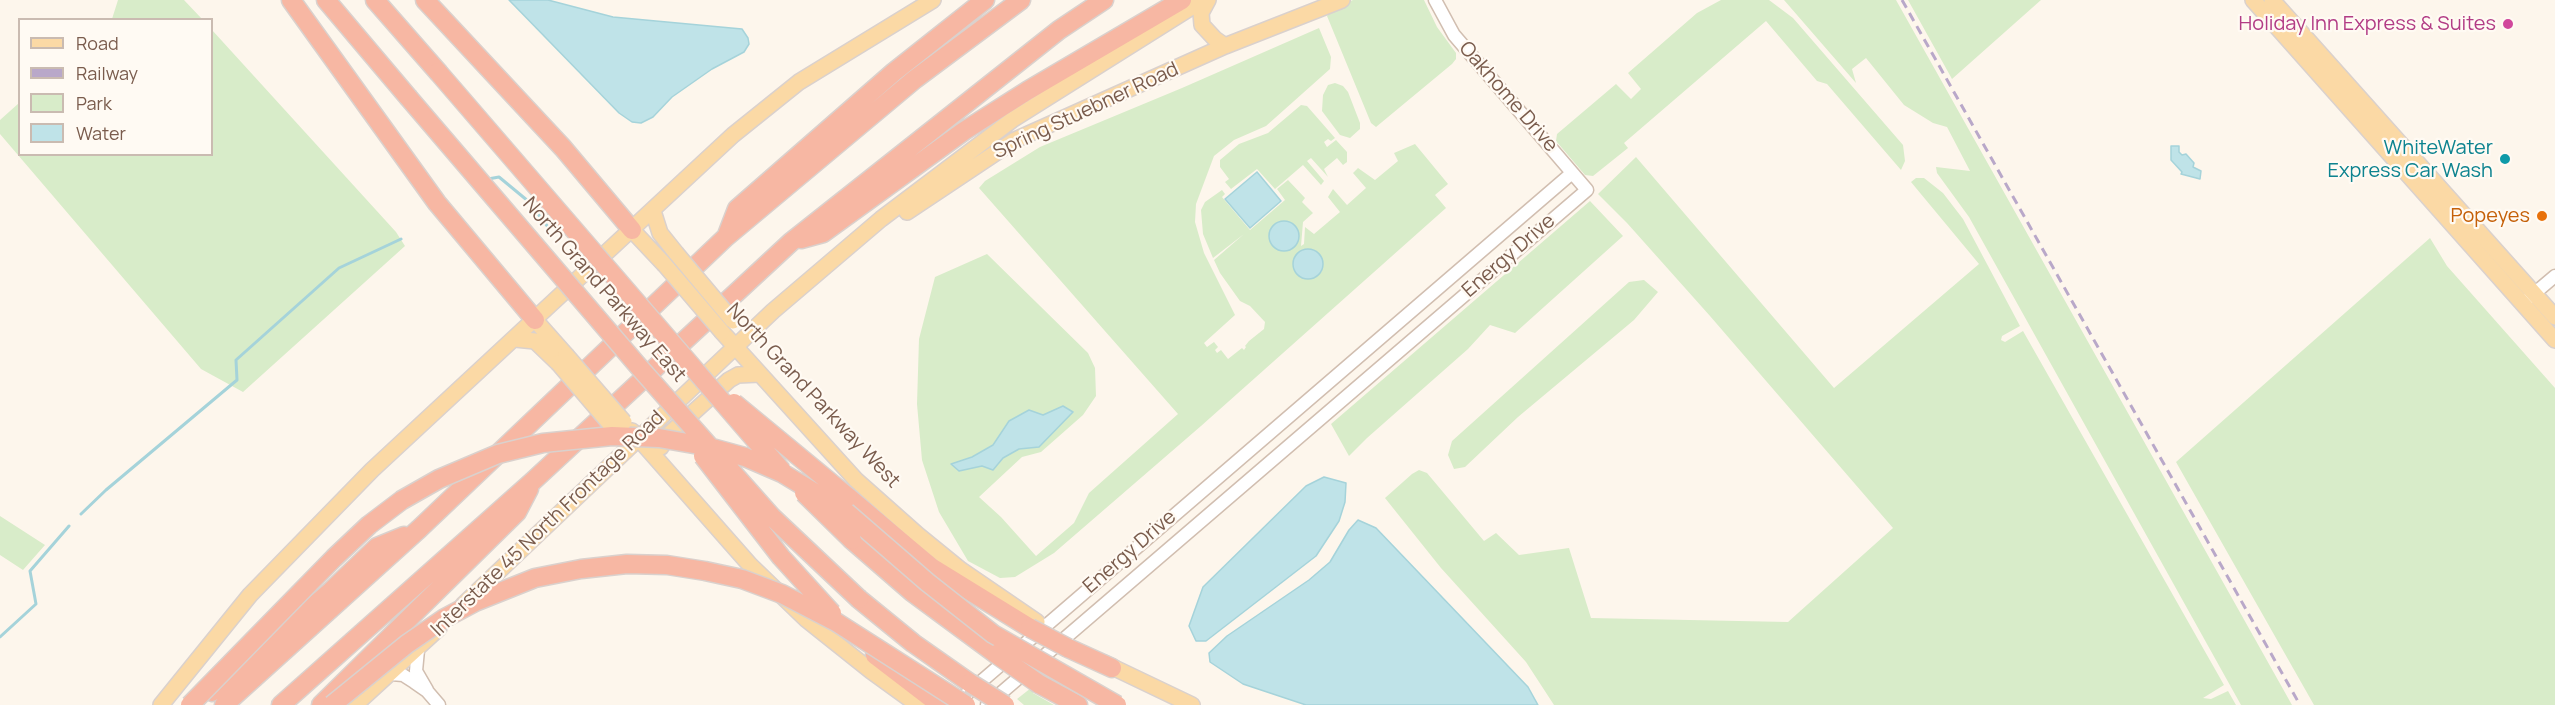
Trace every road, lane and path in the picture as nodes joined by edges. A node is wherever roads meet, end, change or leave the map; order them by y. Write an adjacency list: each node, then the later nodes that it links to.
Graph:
1 (291, 0): 29 (highway)
2 (326, 0): 35 (highway, North Grand Parkway East, bridge)
3 (375, 0): 37 (highway, North Grand Parkway East, bridge)
4 (425, 0): 21 (highway)
5 (933, 0): 20 (main road)
6 (985, 0): 22 (highway)
7 (1021, 0): 22 (highway)
8 (1104, 0): 23 (highway)
9 (1182, 0): 23 (highway)
10 (1203, 0): 25 (main road, Interstate 45 North Frontage Road)
11 (1208, 0): 16 (main road)
12 (1342, 0): 16 (main road, Spring Stuebner Road)
13 (1435, 0): 18 (street, Oakhome Drive)
14 (2253, 0): 17 (main road)
15 (2272, 0): 17 (main road)
16 (1225, 46): 25 (main road, Spring Stuebner Road)
17 (2412, 167): 27 (main road)
18 (1572, 173): 19 (street, Oakhome Drive); 38 (street, Energy Drive)
19 (1587, 190): 39 (street, Energy Drive)
20 (653, 211): 21 (main road); 24 (main road)
21 (632, 230): 24 (main road, North Grand Parkway West); 29 (main road)
22 (726, 237): 45 (highway)
23 (791, 242): 44 (highway)
24 (670, 259): 30 (main road, bridge); 33 (main road, North Grand Parkway West, bridge)
25 (830, 262): 30 (main road, Interstate 45 North Frontage Road)
26 (2555, 276): 27 (street)
27 (2528, 298): 28 (main road); 32 (main road)
28 (2555, 317)
29 (536, 320): 31 (main road); 34 (main road)
30 (757, 327): 33 (main road, Interstate 45 North Frontage Road)
31 (515, 339): 34 (main road); 51 (main road)
32 (2555, 340)
33 (736, 348): 36 (main road, North Grand Parkway West); 41 (main road, Interstate 45 North Frontage Road)
34 (562, 359): 40 (main road, bridge)
35 (639, 366): 61 (highway, bridge); 64 (highway, North Grand Parkway East, bridge)
36 (760, 374): 43 (main road); 46 (main road, North Grand Parkway West)
37 (703, 379): 46 (highway, bridge); 65 (highway, North Grand Parkway East, bridge)
38 (1308, 399): 39 (street); 61 (street, Energy Drive)
39 (1322, 417): 63 (street, Energy Drive)
40 (618, 427): 41 (main road); 42 (main road)
41 (638, 438): 42 (main road, Interstate 45 North Frontage Road); 43 (main road)
42 (616, 458): 47 (main road, Interstate 45 North Frontage Road)
43 (660, 463): 60 (main road)
44 (533, 481): 55 (highway); 56 (highway)
45 (419, 529): 53 (highway); 54 (highway)
46 (1034, 625): 48 (highway, bridge)
47 (418, 650): 49 (main road, Interstate 45 North Frontage Road); 50 (street)
48 (1112, 668): 67 (main road)
49 (391, 674): 50 (street); 58 (main road, Interstate 45 North Frontage Road)
50 (427, 691): 59 (street)
51 (161, 705)
52 (190, 705): 66 (highway, bridge)
53 (197, 705)
54 (224, 705)
55 (281, 705)
56 (321, 705)
57 (332, 705): 62 (highway, bridge)
58 (355, 705)
59 (439, 705)
60 (918, 705)
61 (944, 705)
62 (966, 705)
63 (987, 705)
64 (1005, 705)
65 (1078, 705)
66 (1118, 705)
67 (1192, 705)

